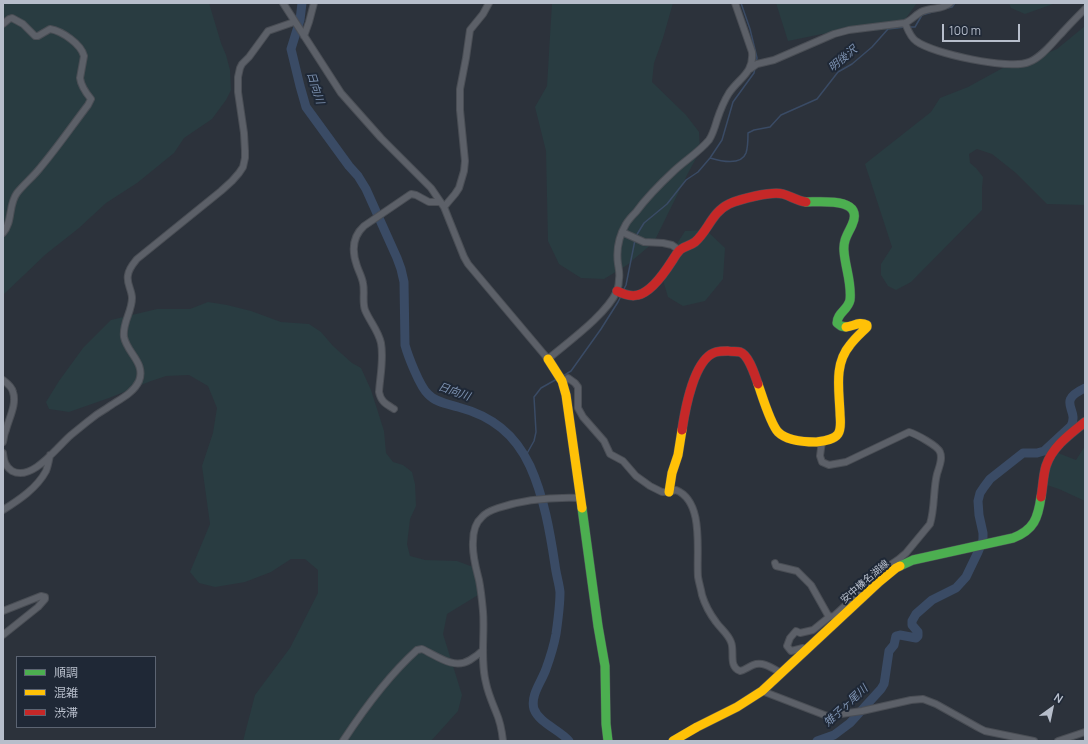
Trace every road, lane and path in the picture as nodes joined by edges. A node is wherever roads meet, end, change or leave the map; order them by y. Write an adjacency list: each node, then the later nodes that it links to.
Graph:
1 (283, 3): 7 (street)
2 (314, 3): 10 (street)
3 (489, 3): 12 (street)
4 (735, 3): 11 (street)
5 (950, 3): 8 (street)
6 (1085, 10): 8 (street)
7 (295, 23): 10 (street); 25 (street)
8 (905, 23): 11 (street)
9 (3, 24): 14 (street)
10 (302, 34): 12 (street)
11 (748, 70): 13 (street)
12 (442, 204): 17 (street); 20 (street)
13 (622, 232): 15 (street); 16 (street)
14 (3, 233)
15 (679, 250): 16 (street); 22 (street)
16 (617, 291): 17 (street)
17 (548, 359): 19 (street)
18 (3, 380): 23 (street)
19 (562, 380): 26 (street); 27 (street)
20 (394, 409)
21 (1085, 422): 30 (street, 安中榛名湖線)
22 (822, 441): 26 (street); 30 (street)
23 (3, 442)
24 (3, 453): 25 (street)
25 (50, 455): 28 (street)
26 (668, 492): 36 (street)
27 (581, 498): 34 (street); 41 (street)
28 (3, 510)
29 (775, 563): 32 (street)
30 (861, 594): 32 (street); 35 (street, 安中榛名湖線)
31 (3, 611): 33 (street)
32 (829, 617): 35 (street)
33 (3, 635)
34 (483, 650): 39 (street); 40 (street)
35 (806, 650): 36 (street, 安中榛名湖線)
36 (781, 673): 37 (street, 安中榛名湖線)
37 (762, 691): 42 (street, 安中榛名湖線); 43 (street)
38 (1085, 732): 44 (street)
39 (343, 741)
40 (503, 741)
41 (608, 741)
42 (673, 741)
43 (1034, 741)
44 (1058, 741)

